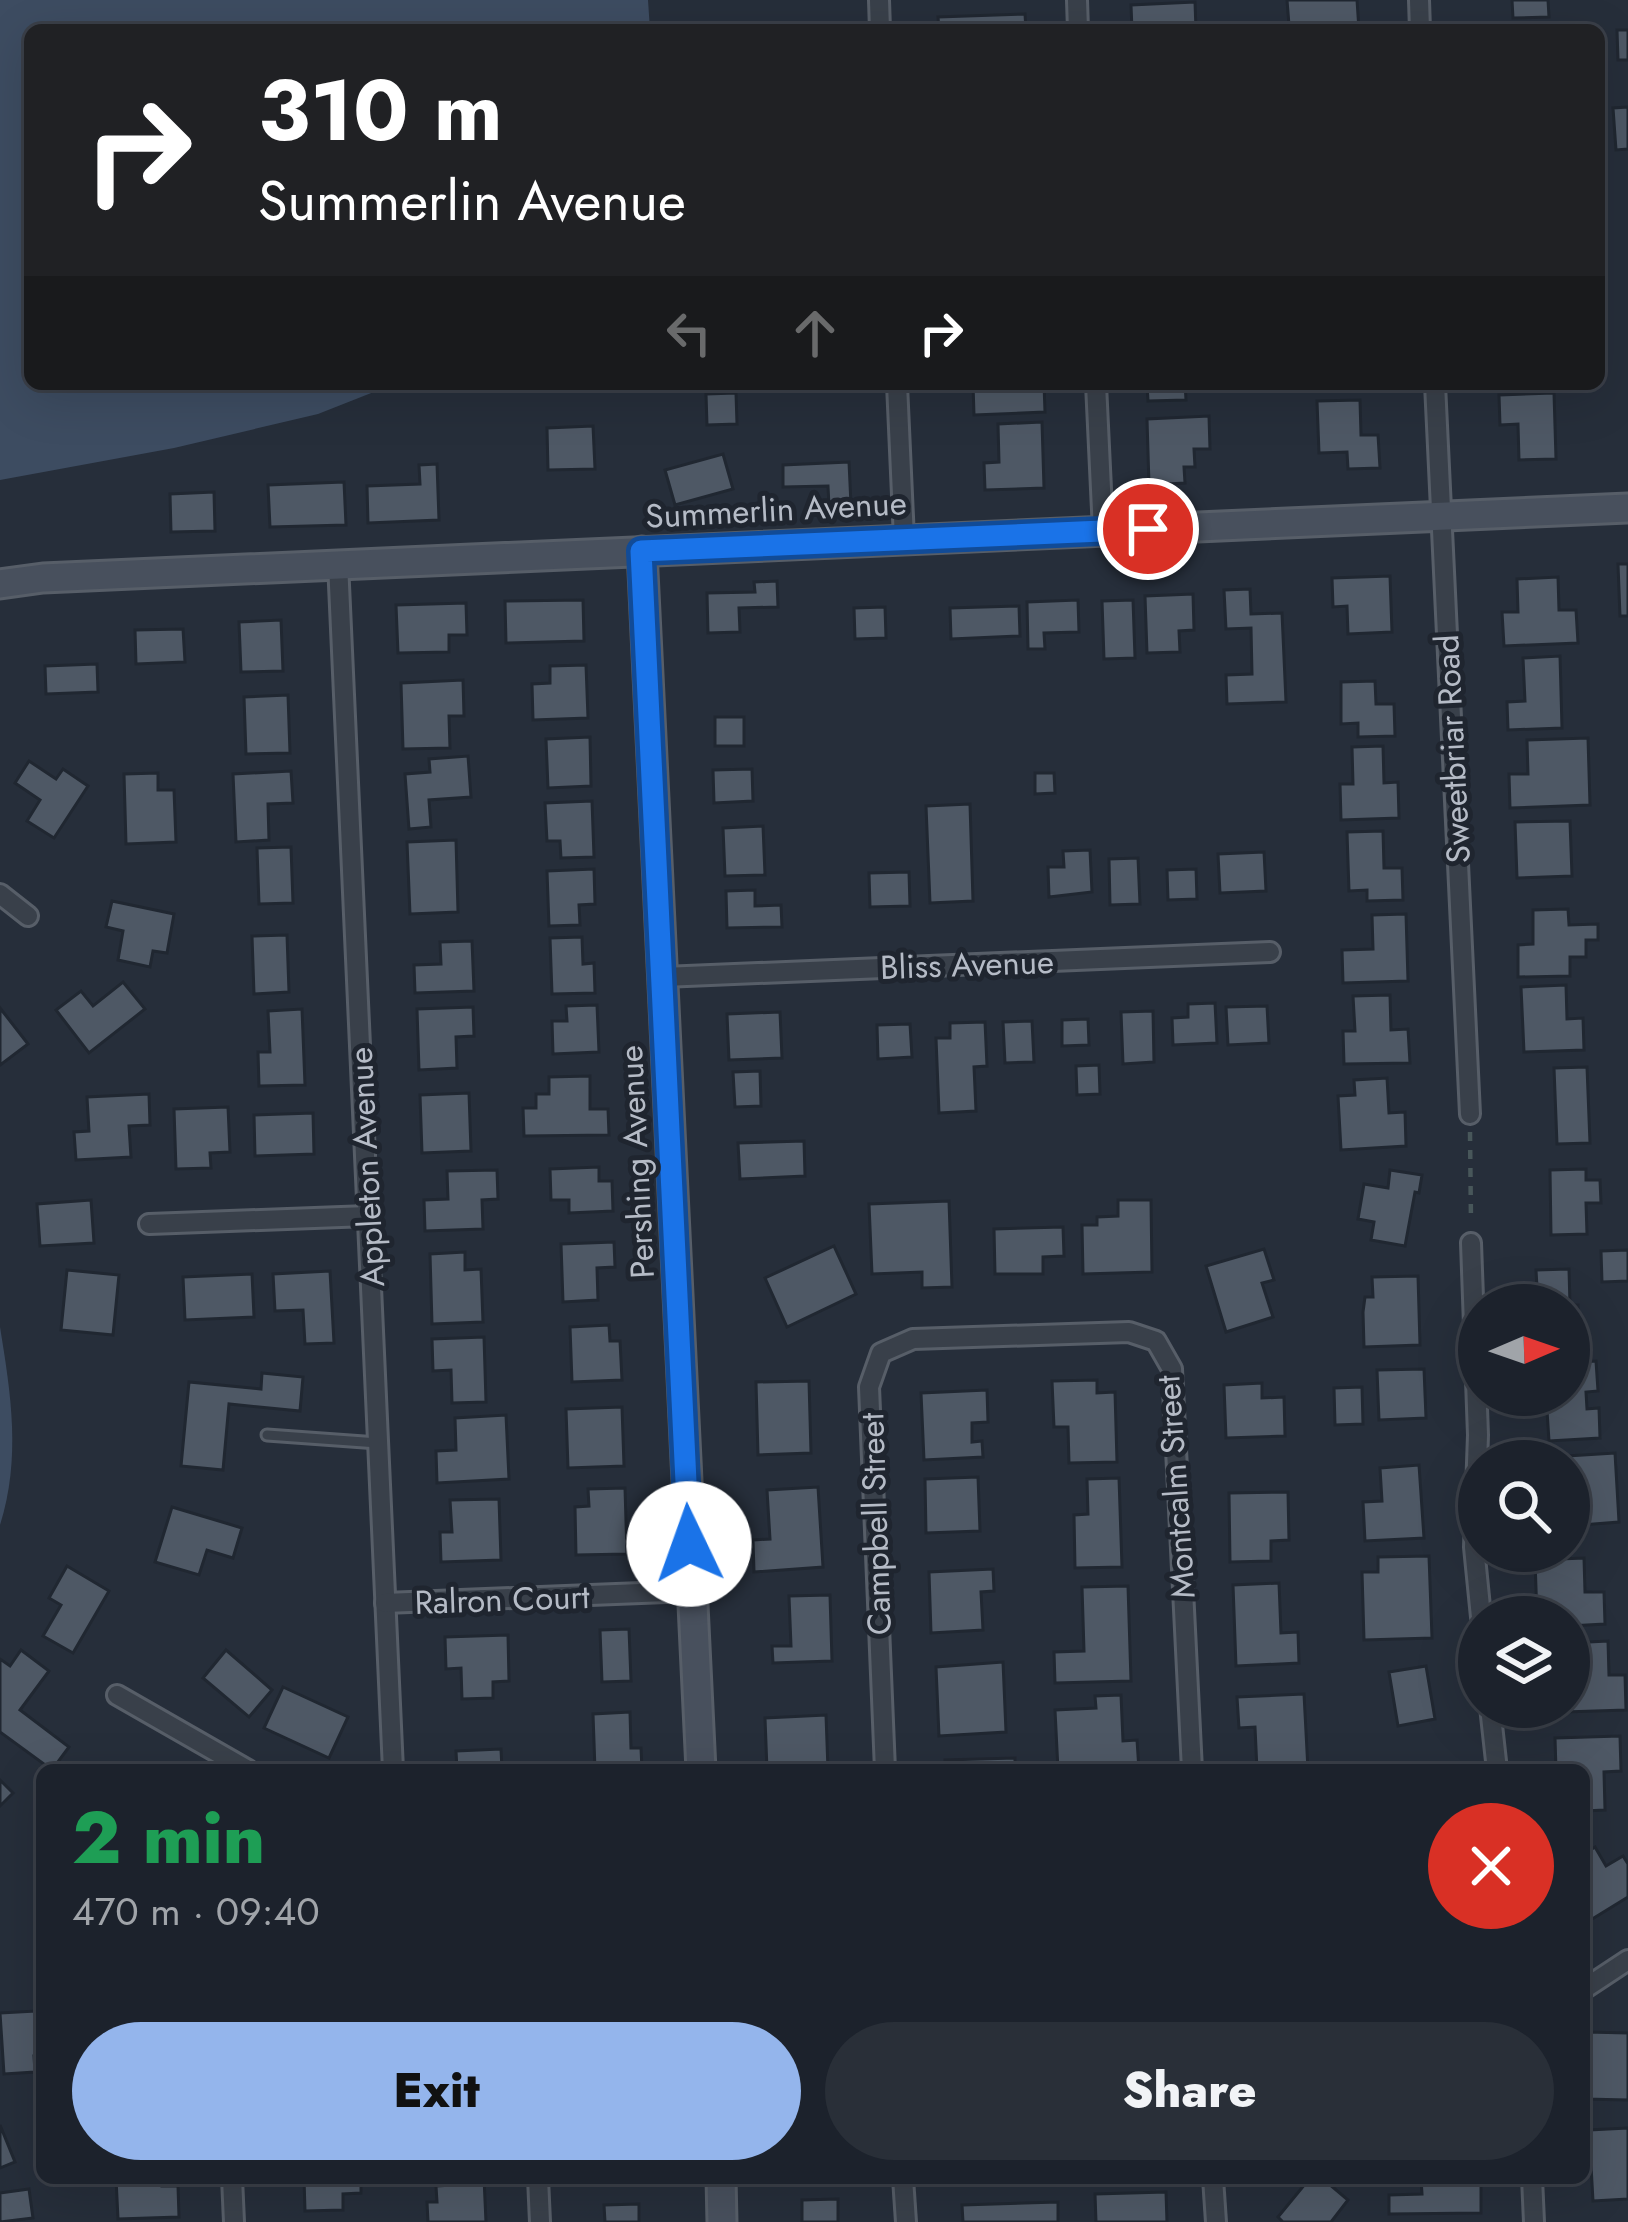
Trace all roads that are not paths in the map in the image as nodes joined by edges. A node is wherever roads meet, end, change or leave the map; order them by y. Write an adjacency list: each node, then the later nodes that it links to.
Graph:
1 (897, 390): 7 (street)
2 (1096, 390): 6 (street)
3 (1435, 390): 5 (street, Sweetbriar Road)
4 (1628, 508): 5 (street, Summerlin Avenue)
5 (1441, 517): 6 (street, Summerlin Avenue); 15 (street, Sweetbriar Road)
6 (1103, 531): 7 (street, Summerlin Avenue)
7 (904, 538): 8 (street, Summerlin Avenue)
8 (641, 551): 9 (street, Summerlin Avenue); 14 (street, Pershing Avenue)
9 (338, 563): 10 (street, Summerlin Avenue); 16 (street, Appleton Avenue)
10 (0, 584)
11 (0, 894): 12 (street)
12 (28, 916)
13 (1270, 952): 14 (street, Bliss Avenue)
14 (663, 977): 22 (street, Pershing Avenue)
15 (1469, 1114)
16 (368, 1216): 17 (street); 21 (street, Appleton Avenue)
17 (148, 1224)
18 (1471, 1243): 23 (street)
19 (1022, 1336): 30 (street, Campbell Street); 31 (street, Montcalm Street)
20 (267, 1435): 21 (lane)
21 (378, 1443): 24 (street, Appleton Avenue)
22 (692, 1592): 24 (street, Ralron Court); 29 (street, Pershing Avenue)
23 (1479, 1596)
24 (385, 1604): 28 (street, Appleton Avenue)
25 (117, 1695): 27 (street)
26 (1492, 1728): 32 (street)
27 (238, 1764)
28 (393, 1764)
29 (700, 1764)
30 (885, 1764)
31 (1192, 1764)
32 (1496, 1764)
33 (1628, 1960): 34 (street)
34 (1590, 1985)
35 (232, 2184): 41 (street)
36 (538, 2184): 42 (street)
37 (721, 2184): 43 (street)
38 (903, 2184): 44 (street)
39 (1214, 2184): 45 (street)
40 (1532, 2184): 46 (street)
41 (234, 2222)
42 (540, 2222)
43 (722, 2222)
44 (906, 2222)
45 (1216, 2222)
46 (1534, 2222)

